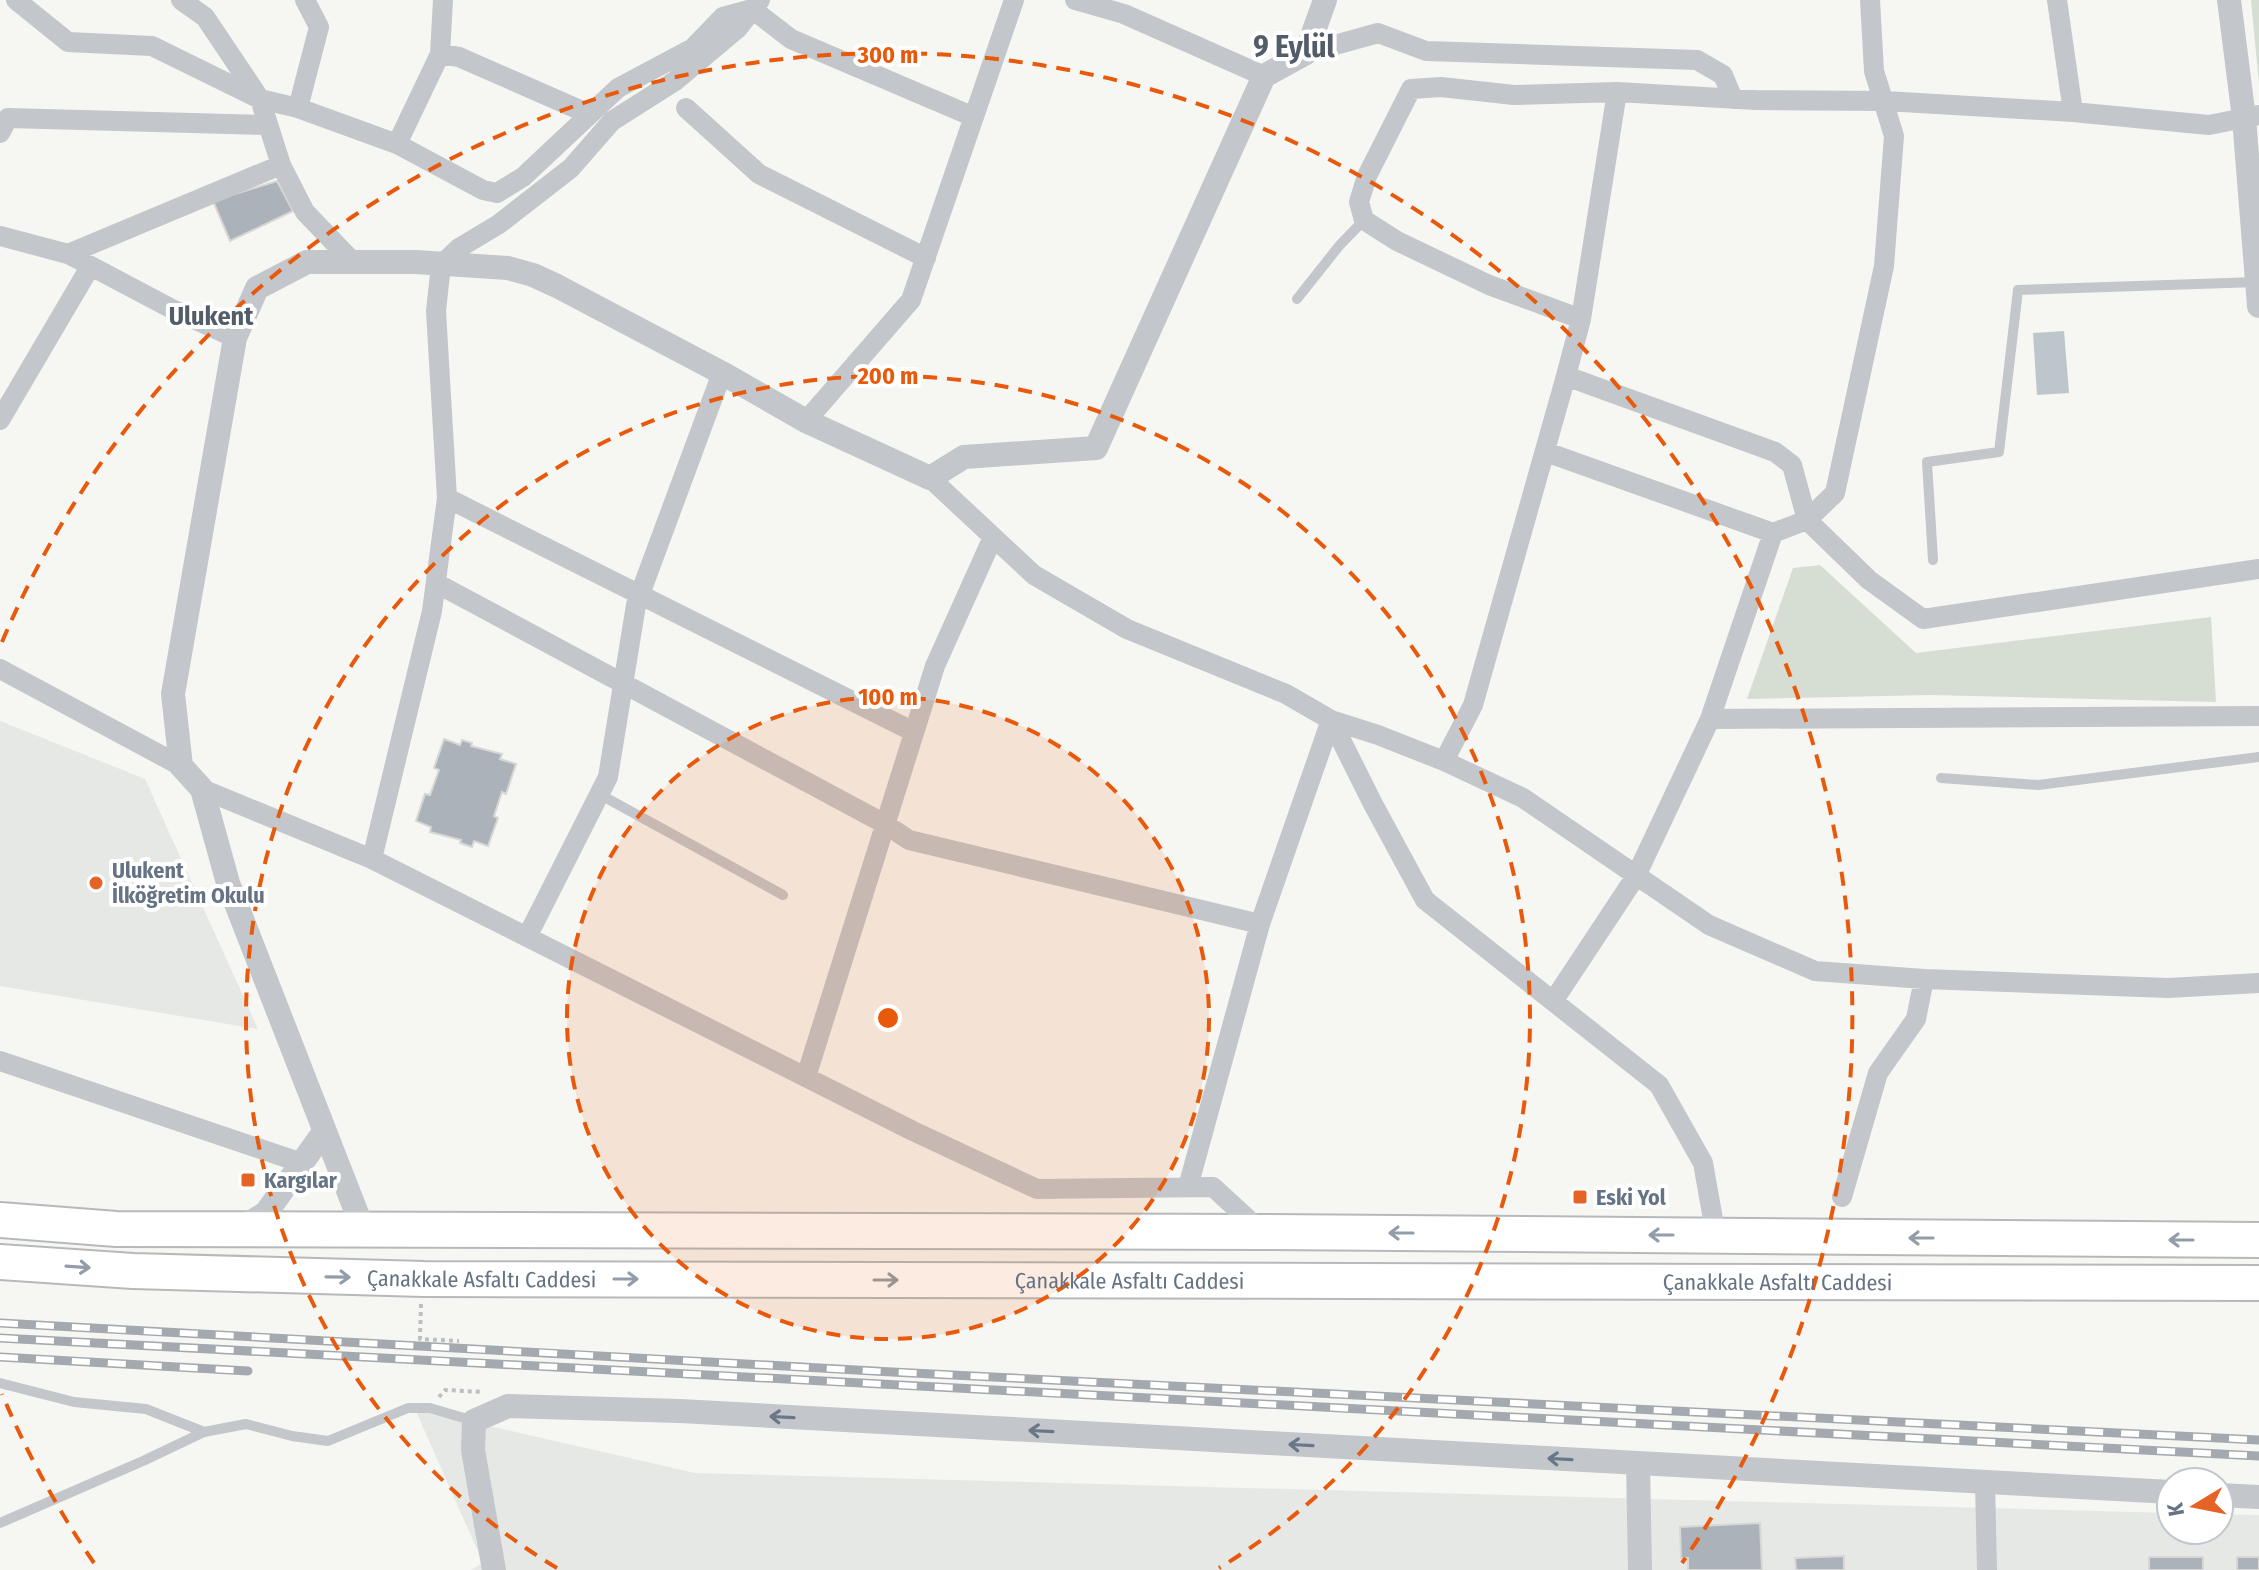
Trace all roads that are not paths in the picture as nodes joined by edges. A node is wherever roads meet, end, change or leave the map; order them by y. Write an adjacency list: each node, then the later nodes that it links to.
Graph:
1 (16, 0): 16 (street)
2 (181, 0): 16 (street)
3 (305, 0): 19 (street)
4 (443, 0): 13 (street)
5 (1014, 0): 24 (street)
6 (1075, 0): 14 (street)
7 (1325, 0): 12 (street)
8 (1870, 0): 18 (street)
9 (2057, 0): 21 (street)
10 (2229, 0): 23 (street)
11 (756, 5): 22 (street); 24 (street); 34 (street)
12 (1306, 53): 14 (street); 17 (street)
13 (440, 54): 22 (street); 27 (street)
14 (1264, 76): 45 (street)
15 (1617, 92): 17 (street); 29 (street); 38 (street)
16 (260, 99): 19 (street); 25 (street)
17 (1733, 99): 18 (street)
18 (1885, 101): 21 (street); 47 (street)
19 (298, 108): 27 (street)
20 (686, 108): 32 (street)
21 (2073, 112): 23 (street)
22 (589, 114): 27 (street)
23 (2251, 116): 36 (street)
24 (974, 117): 32 (street)
25 (268, 125): 26 (street); 28 (street)
26 (0, 133)
27 (397, 144)
28 (281, 165): 31 (street); 33 (street)
29 (1364, 220): 37 (lane); 38 (street)
30 (0, 236): 31 (street)
31 (68, 254): 35 (street)
32 (926, 258): 43 (street)
33 (352, 261): 34 (street); 39 (street)
34 (441, 265): 40 (street); 46 (street)
35 (90, 267): 39 (street); 42 (street)
36 (2258, 294): 50 (lane)
37 (1297, 299)
38 (1581, 319): 41 (street)
39 (235, 338): 62 (street)
40 (722, 373): 43 (street); 53 (street)
41 (1566, 376): 44 (street); 47 (street)
42 (0, 420)
43 (806, 421): 45 (street)
44 (1546, 452): 48 (street); 61 (street)
45 (930, 478): 49 (street)
46 (447, 498): 52 (street); 53 (street)
47 (1807, 520): 48 (street); 51 (street)
48 (1773, 533): 57 (street)
49 (993, 537): 58 (street); 59 (street)
50 (1933, 560)
51 (2259, 569)
52 (436, 583): 55 (street); 67 (street)
53 (640, 595): 55 (street); 59 (street)
54 (0, 669): 62 (street)
55 (623, 685): 65 (street); 66 (street)
56 (2259, 716): 57 (street)
57 (1710, 719): 68 (street)
58 (1331, 720): 61 (street); 70 (street); 74 (street)
59 (914, 732): 66 (street)
60 (2259, 757): 63 (lane)
61 (1444, 761): 68 (street)
62 (181, 766): 64 (street)
63 (1941, 778)
64 (202, 789): 67 (street); 77 (street)
65 (599, 794): 69 (lane); 71 (street)
66 (885, 824): 70 (street); 76 (street)
67 (372, 859): 71 (street)
68 (1636, 876): 72 (street); 74 (street)
69 (783, 895)
70 (1260, 924): 79 (street)
71 (527, 937): 76 (street)
72 (1924, 979): 73 (street); 80 (street)
73 (2259, 983)
74 (1554, 1000): 85 (street)
75 (0, 1061): 78 (street)
76 (806, 1077): 79 (street)
77 (324, 1132): 78 (street); 83 (street)
78 (302, 1163): 82 (street)
79 (1188, 1187): 84 (street)
80 (1842, 1197)
81 (0, 1220): 82 (highway)
82 (239, 1229): 83 (highway)
83 (363, 1229): 84 (highway)
84 (1262, 1232): 85 (highway, one-way to 84)
85 (1716, 1236): 86 (highway, one-way to 85)
86 (2258, 1240)
87 (0, 1262): 88 (highway, Çanakkale Asfaltı Caddesi, one-way to 88)
88 (2259, 1283)
89 (0, 1383): 91 (lane)
90 (474, 1421): 91 (lane); 92 (street, one-way to 90); 98 (street)
91 (204, 1432): 97 (lane)
92 (1638, 1463): 93 (street); 99 (street)
93 (1985, 1482): 94 (street); 100 (street)
94 (2155, 1491)
95 (2235, 1496): 96 (street)
96 (2259, 1497)
97 (0, 1523)
98 (494, 1570)
99 (1640, 1570)
100 (1987, 1570)

